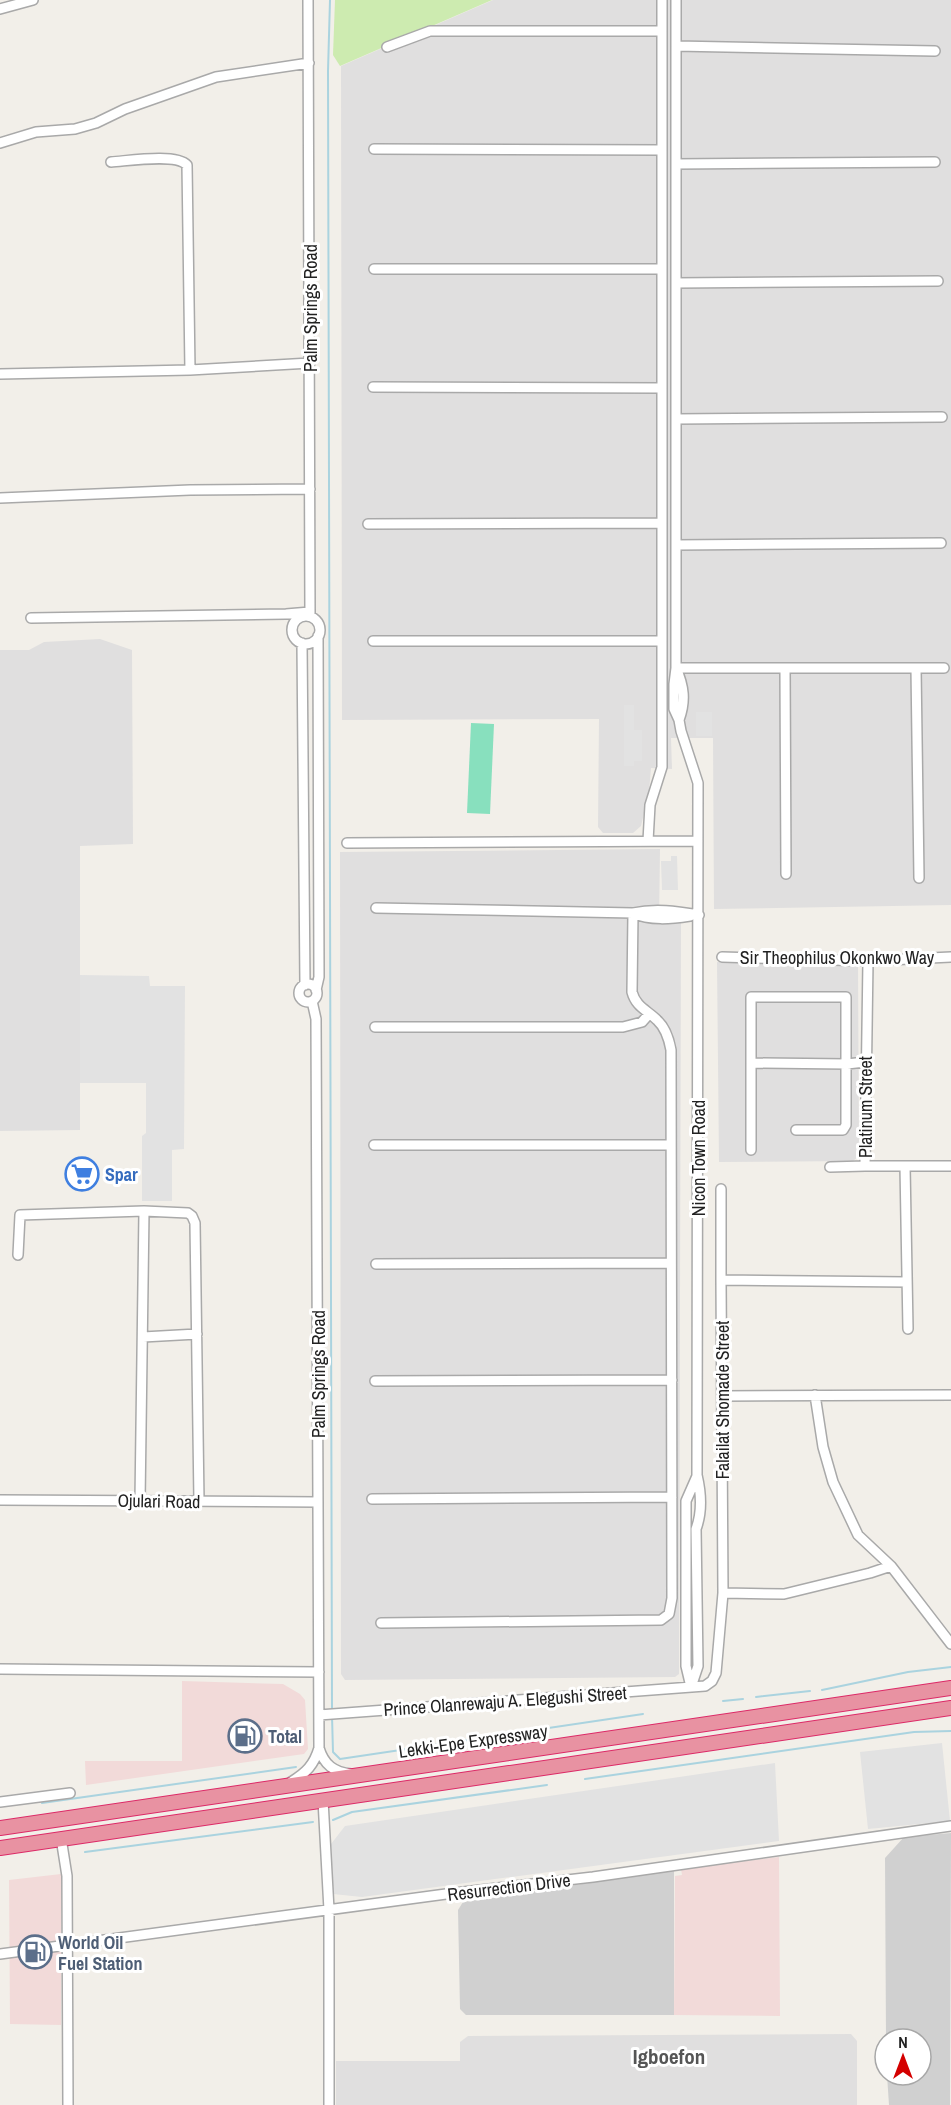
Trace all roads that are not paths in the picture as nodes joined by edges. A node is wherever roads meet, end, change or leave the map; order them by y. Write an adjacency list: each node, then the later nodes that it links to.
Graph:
1 (33, 0): 5 (street)
2 (308, 0): 10 (street, Palm Springs Road)
3 (663, 0): 6 (street)
4 (676, 0): 7 (street, Nicon Town Road)
5 (3, 5)
6 (663, 30): 8 (street); 13 (street)
7 (676, 46): 9 (street); 16 (street, Nicon Town Road)
8 (387, 47)
9 (935, 51)
10 (309, 63): 11 (street); 21 (street, Palm Springs Road)
11 (0, 143)
12 (374, 149): 13 (street)
13 (663, 150): 18 (street)
14 (111, 162): 22 (street)
15 (934, 162): 16 (street)
16 (676, 164): 20 (street, Nicon Town Road)
17 (374, 269): 18 (street)
18 (663, 269): 25 (street)
19 (938, 281): 20 (street)
20 (676, 283): 27 (street, Nicon Town Road)
21 (310, 363): 22 (street); 28 (street, Palm Springs Road)
22 (190, 370): 23 (street)
23 (0, 374)
24 (373, 387): 25 (street)
25 (663, 388): 30 (street)
26 (942, 417): 27 (street)
27 (676, 419): 33 (street, Nicon Town Road)
28 (310, 489): 29 (street); 34 (street, Palm Springs Road)
29 (0, 498)
30 (663, 523): 31 (street); 38 (street)
31 (368, 524)
32 (941, 543): 33 (street)
33 (676, 545): 40 (street, Nicon Town Road)
34 (310, 614): 35 (street); 36 (street); 39 (street)
35 (31, 618)
36 (318, 636): 39 (street); 56 (street)
37 (373, 641): 38 (street)
38 (663, 641): 44 (street)
39 (302, 643): 55 (street)
40 (676, 668): 41 (street); 45 (street, Nicon Town Road)
41 (785, 668): 42 (street); 47 (street)
42 (916, 668): 43 (street); 48 (street)
43 (944, 668)
44 (648, 841): 45 (street); 46 (street)
45 (698, 841): 51 (street, Nicon Town Road)
46 (347, 843)
47 (786, 874)
48 (919, 878)
49 (376, 908): 50 (street)
50 (633, 913): 51 (street); 58 (street)
51 (699, 915): 86 (street, Nicon Town Road)
52 (722, 957): 54 (street, Sir Theophilus Okonkwo Way)
53 (951, 957): 54 (street, Sir Theophilus Okonkwo Way)
54 (868, 961): 60 (street, Platinum Street)
55 (305, 985): 56 (street); 57 (street)
56 (316, 990): 57 (street)
57 (312, 1001): 94 (street, Palm Springs Road)
58 (649, 1014): 59 (street); 65 (street)
59 (375, 1027)
60 (865, 1062): 62 (street); 67 (street, Platinum Street)
61 (751, 1063): 62 (street); 62 (street); 66 (street)
62 (847, 1064): 63 (street)
63 (796, 1130)
64 (374, 1145): 65 (street)
65 (671, 1145): 74 (street)
66 (751, 1150)
67 (865, 1166): 68 (street, Platinum Street); 70 (street)
68 (905, 1166): 69 (street, Platinum Street); 77 (street)
69 (951, 1166)
70 (830, 1167)
71 (722, 1190): 76 (street, Falailat Shomade Street)
72 (144, 1211): 73 (street); 79 (street); 80 (street)
73 (18, 1256)
74 (671, 1263): 75 (street); 81 (street)
75 (376, 1264)
76 (721, 1280): 77 (street); 85 (street, Falailat Shomade Street)
77 (907, 1282): 78 (street)
78 (908, 1329)
79 (197, 1334): 80 (street); 91 (street)
80 (143, 1336): 90 (street)
81 (672, 1380): 82 (street); 87 (street)
82 (375, 1382)
83 (815, 1395): 84 (street); 85 (street); 96 (street)
84 (951, 1395)
85 (723, 1396): 97 (street, Falailat Shomade Street)
86 (697, 1475): 92 (street, Nicon Town Road); 93 (street, Nicon Town Road)
87 (672, 1497): 88 (street); 98 (street)
88 (372, 1499)
89 (0, 1500): 90 (street, Ojulari Road)
90 (140, 1501): 91 (street, Ojulari Road)
91 (199, 1501): 94 (street, Ojulari Road)
92 (686, 1501): 93 (street); 95 (street, Nicon Town Road)
93 (699, 1501): 95 (street, Nicon Town Road)
94 (318, 1502): 101 (street, Palm Springs Road)
95 (691, 1529): 102 (street, Nicon Town Road)
96 (891, 1566): 97 (street); 99 (street)
97 (723, 1593): 102 (street, Falailat Shomade Street)
98 (381, 1623)
99 (951, 1644)
100 (0, 1669): 101 (street)
101 (319, 1672): 105 (street, Palm Springs Road)
102 (691, 1687): 105 (street, Prince Olanrewaju A. Elegushi Street)
103 (951, 1688): 107 (highway, Lekki-Epe Expressway)
104 (951, 1708): 110 (highway, Lekki-Epe Expressway)
105 (327, 1714): 106 (street, Palm Springs Road)
106 (319, 1748): 107 (street); 108 (street)
107 (365, 1775): 108 (highway, Lekki-Epe Expressway)
108 (281, 1788): 113 (highway, Lekki-Epe Expressway)
109 (70, 1793): 111 (street)
110 (323, 1800): 114 (highway, Lekki-Epe Expressway); 116 (street)
111 (0, 1802)
112 (951, 1826): 116 (street, Resurrection Drive)
113 (0, 1828)
114 (61, 1838): 115 (highway, Lekki-Epe Expressway); 117 (street)
115 (0, 1848)
116 (329, 1910): 117 (street, Resurrection Drive); 120 (street)
117 (67, 1945): 118 (street, Resurrection Drive); 119 (street)
118 (0, 1954)
119 (68, 2105)
120 (329, 2105)

